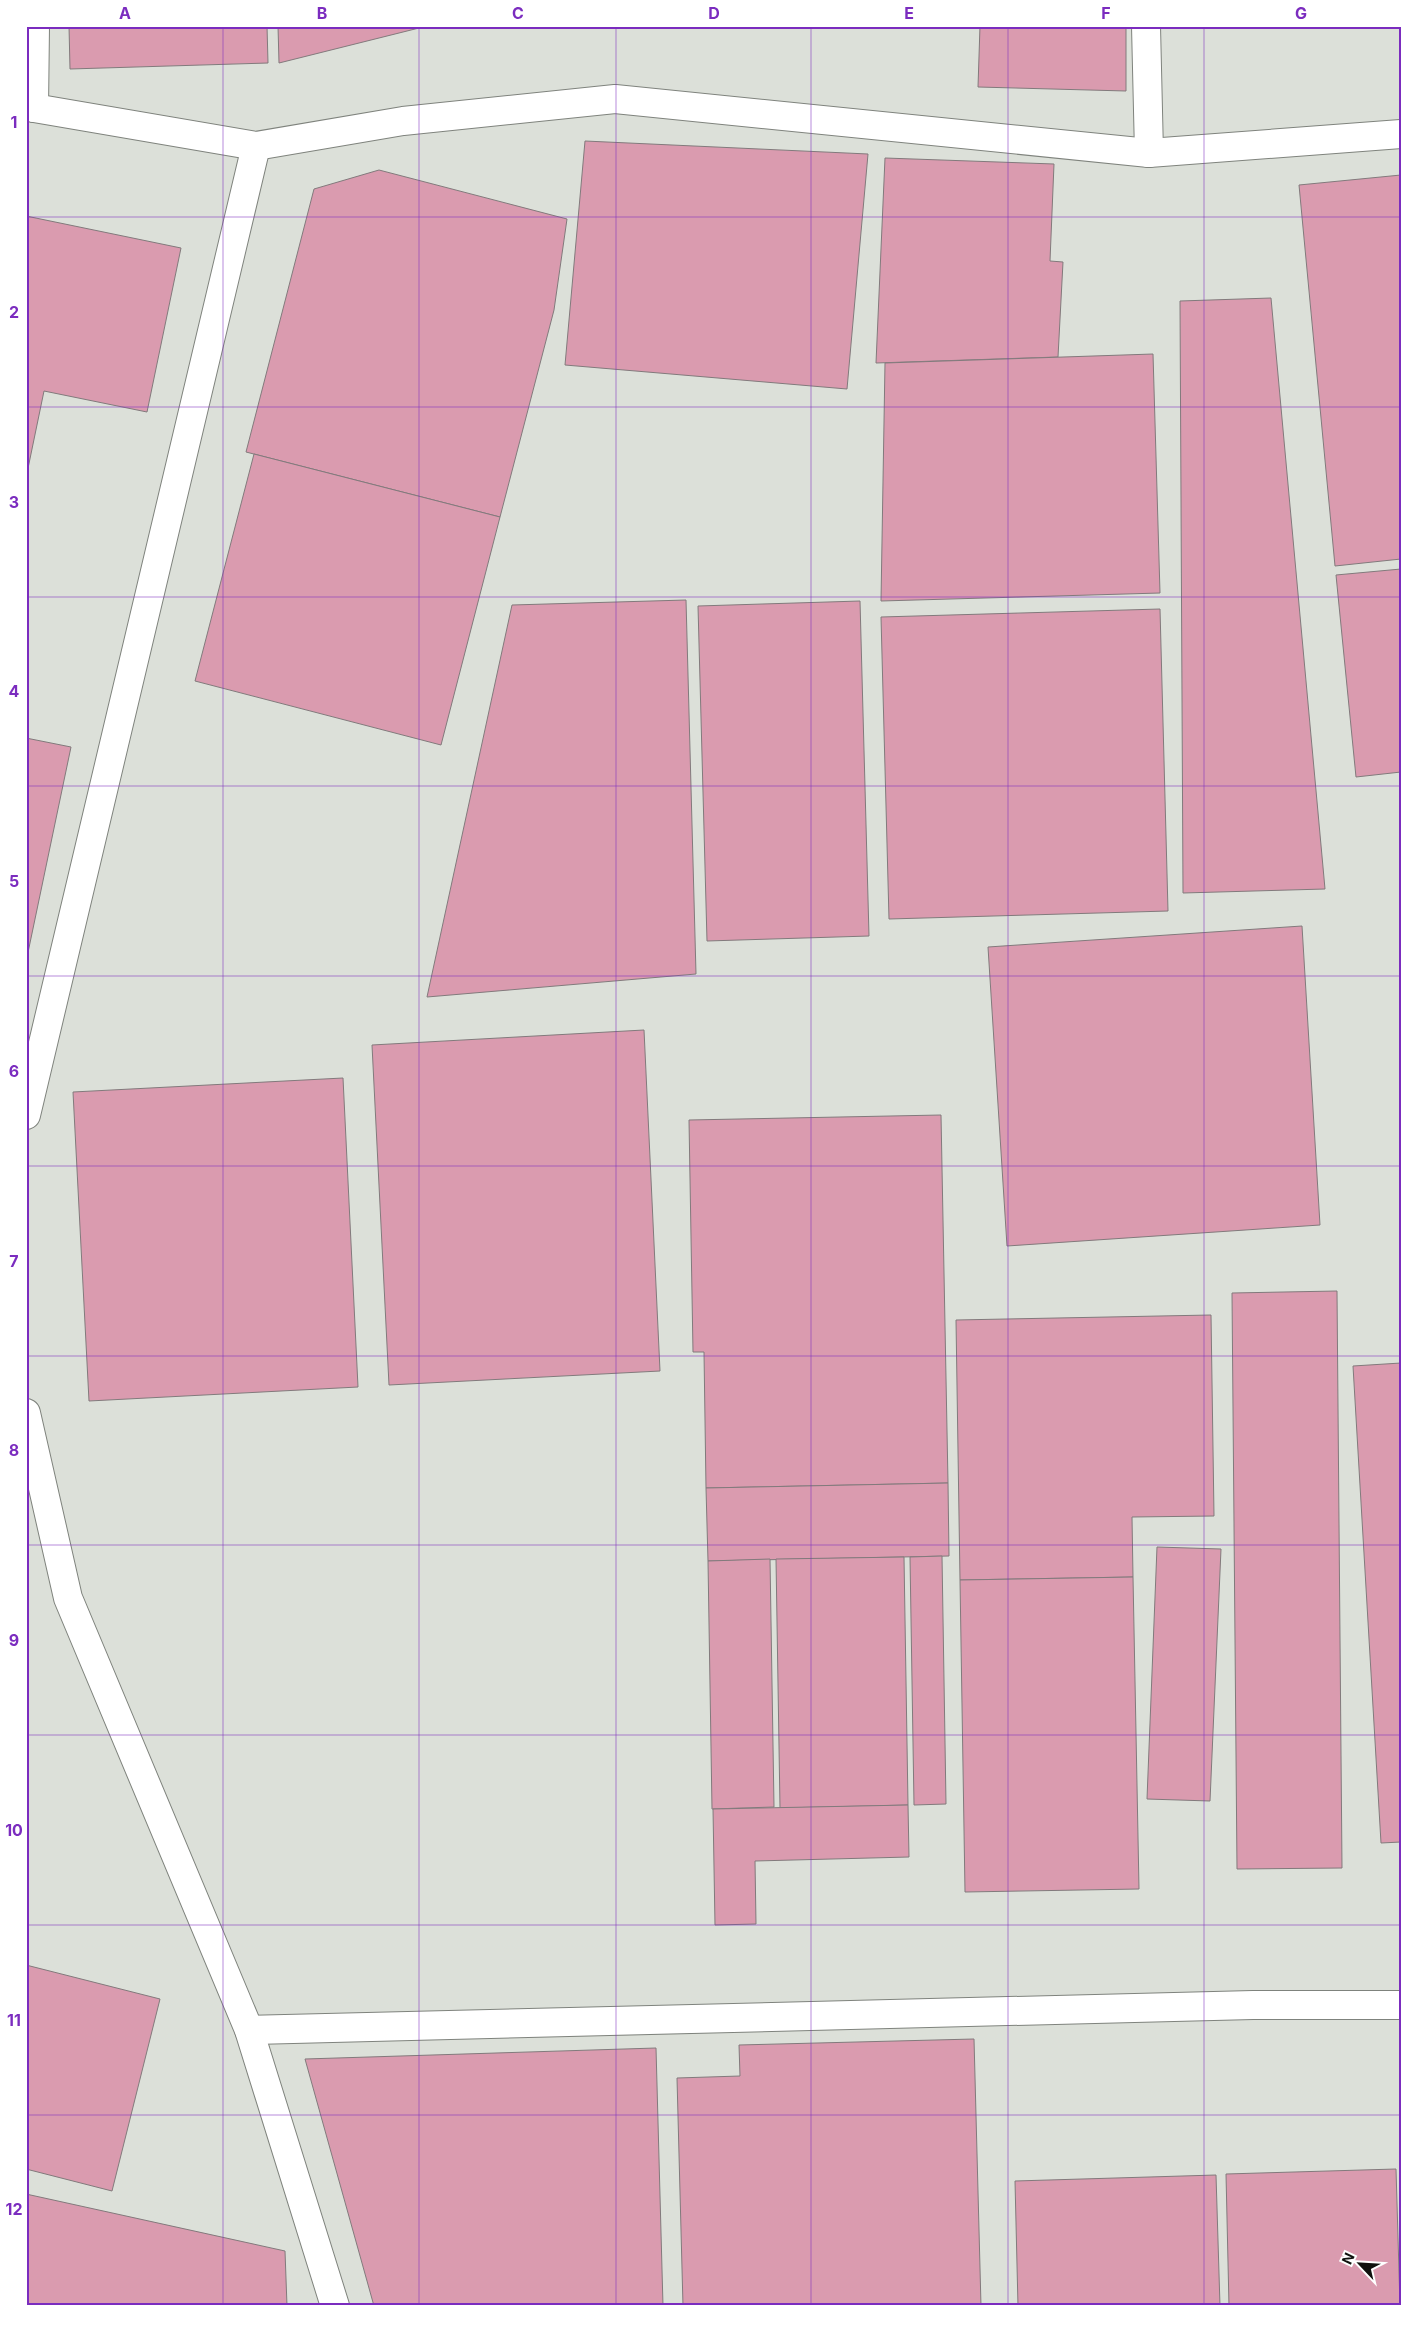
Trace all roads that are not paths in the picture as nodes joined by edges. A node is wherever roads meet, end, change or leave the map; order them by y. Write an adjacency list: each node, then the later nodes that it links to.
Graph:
1 (35, 26): 3 (street)
2 (1146, 26): 6 (street)
3 (30, 106): 5 (street)
4 (1401, 134): 6 (street)
5 (256, 146): 6 (street); 7 (street)
6 (1149, 153)
7 (26, 1114)
8 (26, 1413): 10 (street)
9 (1401, 2005): 10 (street)
10 (249, 2030): 11 (street)
11 (336, 2306)

